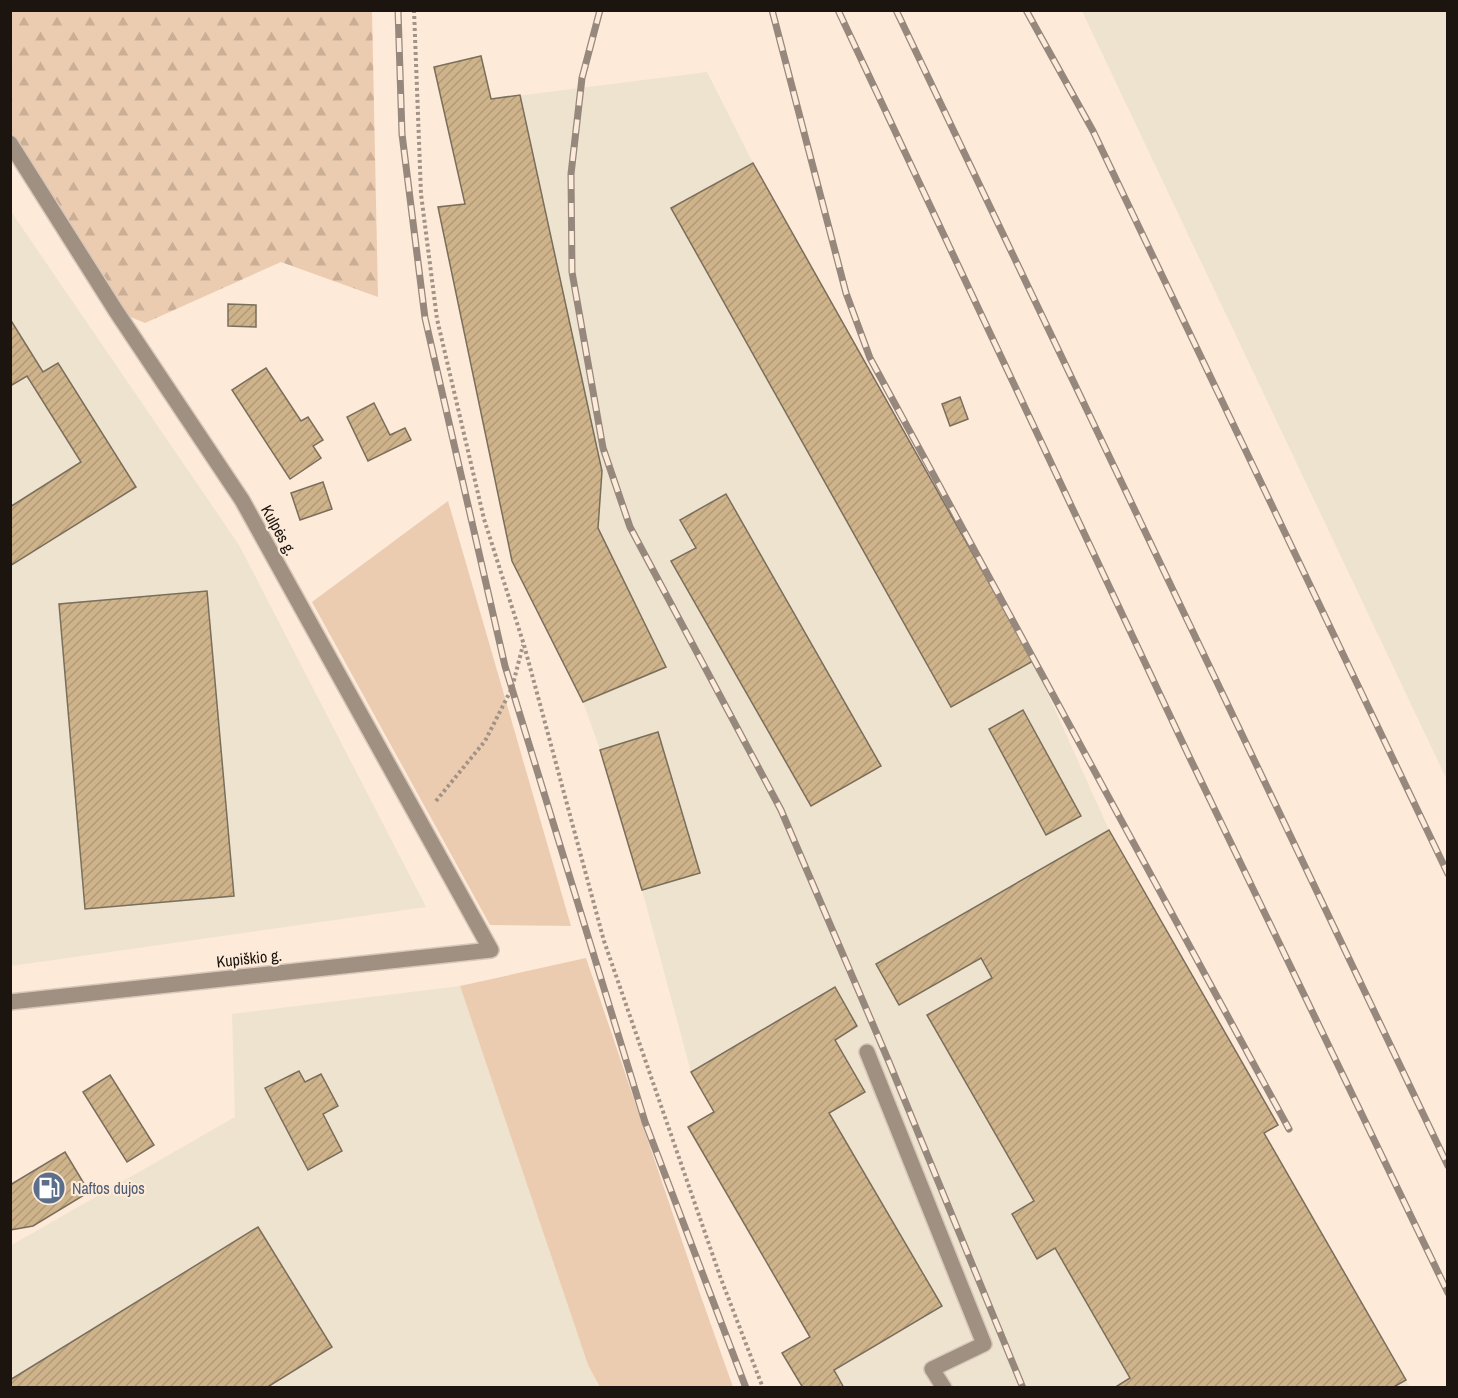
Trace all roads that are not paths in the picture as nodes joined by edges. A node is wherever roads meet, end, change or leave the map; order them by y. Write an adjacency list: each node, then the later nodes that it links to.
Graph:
1 (10, 143): 2 (street, Kulpės g.)
2 (491, 950): 3 (street, Kupiškio g.)
3 (10, 1002)
4 (867, 1052): 5 (street)
5 (944, 1388)

